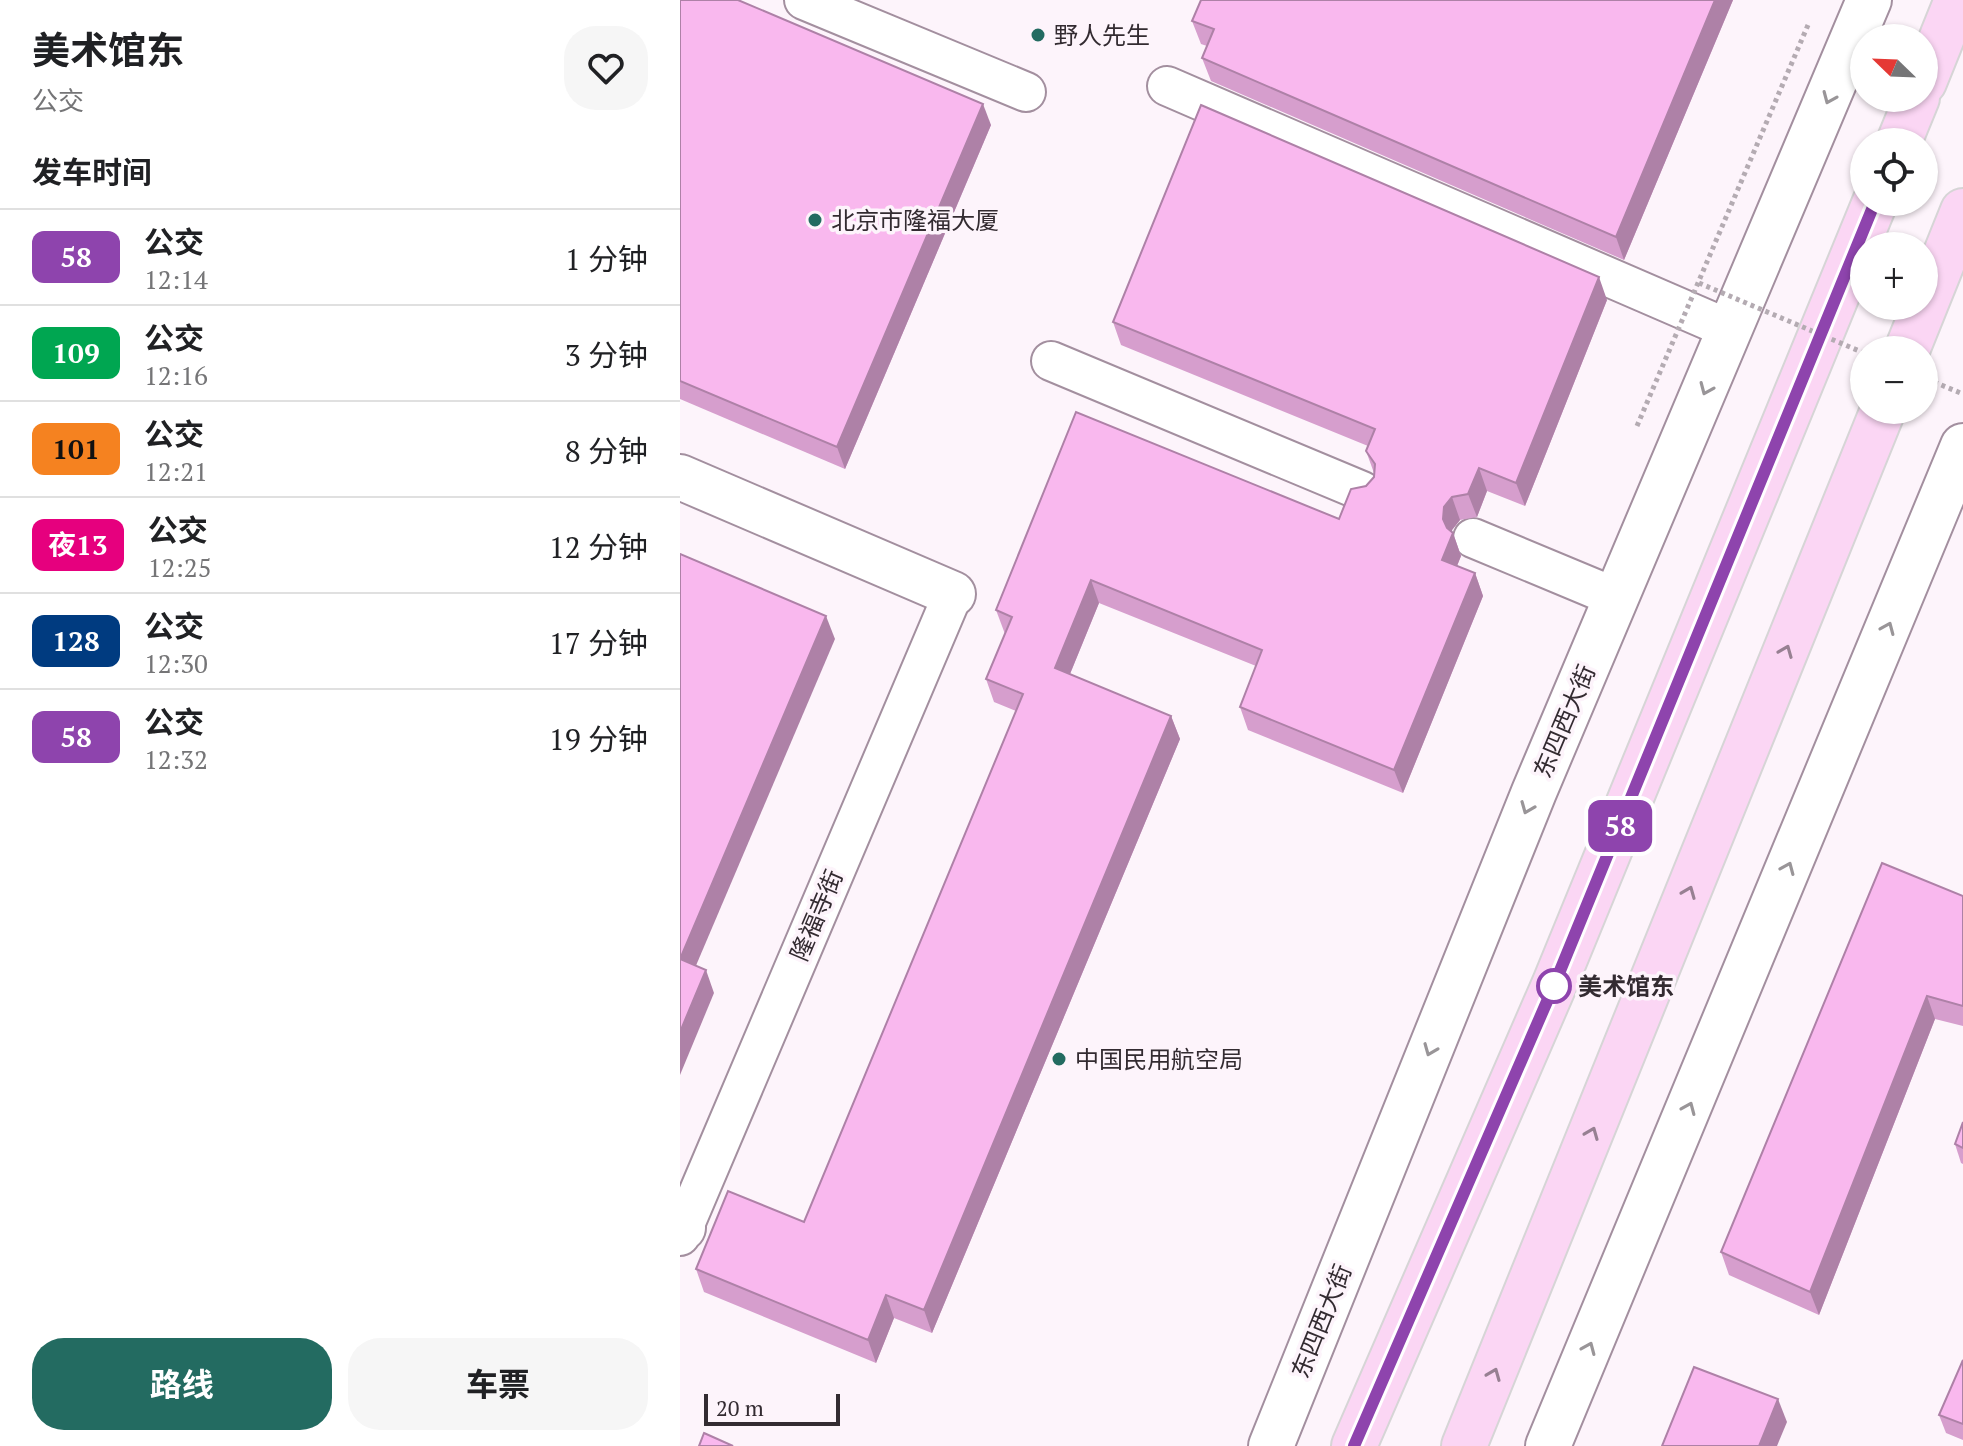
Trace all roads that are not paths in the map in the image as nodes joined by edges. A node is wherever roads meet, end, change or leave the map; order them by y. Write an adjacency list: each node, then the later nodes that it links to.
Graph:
1 (804, 0): 6 (street)
2 (1869, 0): 9 (street, 东四西大街, one-way to 9)
3 (1957, 0): 4 (main road)
4 (1938, 47)
5 (1167, 86): 9 (street)
6 (1026, 92)
7 (1963, 211): 10 (main road)
8 (1869, 216): 21 (main road)
9 (1731, 330): 18 (street, 东四西大街, one-way to 18)
10 (1913, 336)
11 (1051, 361): 15 (street)
12 (1877, 424): 22 (main road, one-way to 12)
13 (1963, 446): 23 (street, one-way to 13)
14 (680, 477): 17 (street)
15 (1362, 491)
16 (1473, 538): 18 (street)
17 (953, 594): 19 (street, 隆福寺街)
18 (1617, 598): 20 (street, 东四西大街, one-way to 20)
19 (681, 1230)
20 (1271, 1446)
21 (1354, 1446)
22 (1464, 1446)
23 (1548, 1446)

